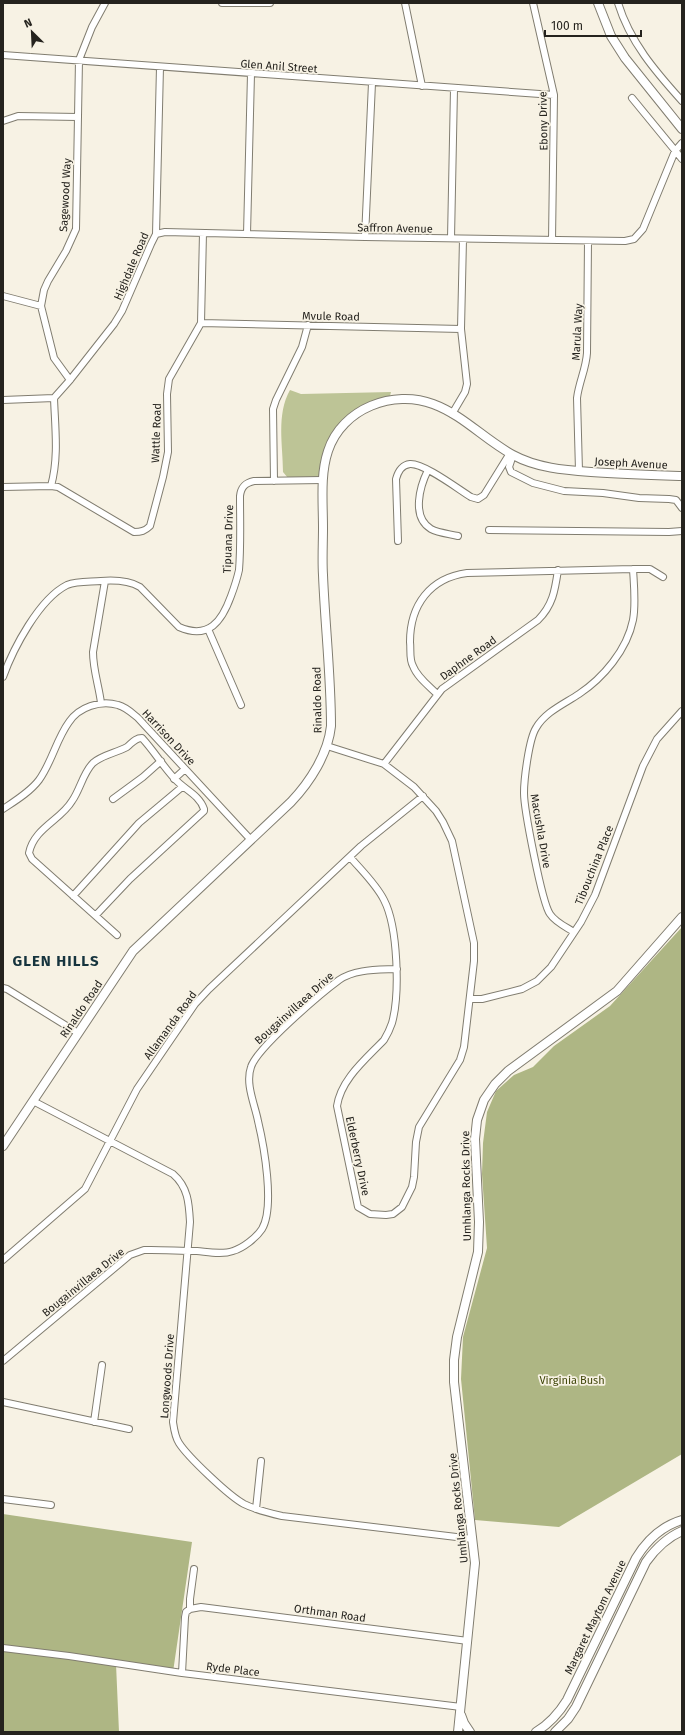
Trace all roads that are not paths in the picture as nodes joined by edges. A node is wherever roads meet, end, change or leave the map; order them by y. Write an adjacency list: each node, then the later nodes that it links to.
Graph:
1 (106, 3): 9 (street, Sagewood Way)
2 (222, 3): 3 (street)
3 (267, 3)
4 (405, 3): 13 (street)
5 (533, 3): 15 (street, Ebony Drive)
6 (598, 3): 20 (street)
7 (618, 3): 17 (street)
8 (3, 55): 9 (street, Glen Anil Street)
9 (79, 60): 10 (street, Glen Anil Street); 18 (street, Sagewood Way)
10 (160, 67): 11 (street, Glen Anil Street); 25 (street, Highdale Road)
11 (252, 74): 12 (street, Glen Anil Street); 26 (street)
12 (372, 83): 13 (street, Glen Anil Street); 27 (street)
13 (422, 86): 14 (street, Glen Anil Street)
14 (454, 89): 15 (street, Glen Anil Street); 28 (street)
15 (554, 95): 30 (street, Ebony Drive)
16 (632, 98): 22 (street)
17 (682, 101)
18 (78, 117): 19 (street); 33 (street, Sagewood Way)
19 (3, 121)
20 (682, 129)
21 (682, 144): 22 (street)
22 (675, 151): 23 (street); 31 (street, Saffron Avenue)
23 (682, 159)
24 (203, 233): 25 (street, Saffron Avenue); 26 (street, Saffron Avenue); 34 (street, Wattle Road)
25 (156, 234): 37 (street, Highdale Road)
26 (247, 234): 27 (street, Saffron Avenue)
27 (365, 237): 28 (street, Saffron Avenue)
28 (451, 238): 29 (street, Saffron Avenue)
29 (463, 239): 30 (street, Saffron Avenue); 36 (street)
30 (552, 240): 31 (street, Saffron Avenue)
31 (588, 241): 43 (street, Marula Way)
32 (3, 296): 33 (street)
33 (41, 306): 37 (street, Sagewood Way)
34 (201, 322): 35 (street, Mvule Road); 47 (street, Wattle Road)
35 (308, 326): 36 (street, Mvule Road); 46 (street)
36 (461, 329): 40 (street)
37 (70, 380): 38 (street, Highdale Road)
38 (54, 398): 39 (street); 47 (street)
39 (3, 400)
40 (452, 414): 41 (street, Rinaldo Road); 45 (street, Rinaldo Road)
41 (511, 454): 42 (street); 43 (street, Rinaldo Road); 49 (street)
42 (428, 470): 52 (street); 53 (street)
43 (579, 471): 44 (street, Joseph Avenue)
44 (682, 476)
45 (323, 480): 46 (street, Tipuana Drive); 64 (street, Rinaldo Road)
46 (274, 481): 58 (street, Tipuana Drive)
47 (51, 486): 48 (street)
48 (3, 487)
49 (682, 508)
50 (489, 530): 51 (street)
51 (682, 531)
52 (458, 536)
53 (398, 541)
54 (633, 569): 55 (street); 56 (street); 79 (street, Macushla Drive)
55 (558, 570): 60 (street, Daphne Road); 60 (street)
56 (663, 577)
57 (105, 581): 58 (street); 59 (street); 61 (street)
58 (208, 629): 62 (street)
59 (3, 678)
60 (437, 694): 67 (street, Daphne Road)
61 (100, 703): 66 (street, Harrison Drive); 73 (street, Harrison Drive)
62 (241, 705)
63 (682, 711): 79 (street, Tibouchina Place)
64 (327, 746): 67 (street, Elderberry Drive); 74 (street, Rinaldo Road)
65 (161, 761): 69 (street); 72 (street); 76 (street)
66 (180, 764): 68 (street, Harrison Drive); 69 (street)
67 (384, 764): 71 (street, Elderberry Drive)
68 (186, 769): 69 (street); 74 (street, Harrison Drive)
69 (172, 776): 70 (street)
70 (182, 787): 76 (street); 77 (street)
71 (423, 796): 75 (street, Allamanda Road); 83 (street, Elderberry Drive)
72 (113, 799)
73 (3, 809)
74 (251, 840): 84 (street, Rinaldo Road)
75 (350, 857): 81 (street, Elderberry Drive); 86 (street, Allamanda Road)
76 (73, 896): 77 (street)
77 (96, 916): 80 (street)
78 (682, 918): 101 (street, Umhlanga Rocks Drive)
79 (574, 932): 83 (street, Tibouchina Place)
80 (117, 935)
81 (397, 969): 83 (street, Elderberry Drive); 88 (street, Bougainvillaea Drive)
82 (3, 988): 84 (street)
83 (470, 999)
84 (78, 1032): 85 (street, Rinaldo Road)
85 (33, 1101): 86 (street, Longwoods Drive); 87 (street, Rinaldo Road)
86 (109, 1140): 88 (street, Longwoods Drive); 89 (street, Allamanda Road)
87 (3, 1146)
88 (187, 1251): 90 (street, Bougainvillaea Drive); 98 (street, Longwoods Drive)
89 (3, 1260)
90 (3, 1361)
91 (102, 1365): 93 (street)
92 (3, 1402): 93 (street)
93 (94, 1422): 94 (street)
94 (129, 1429)
95 (261, 1461): 98 (street)
96 (3, 1499): 97 (street)
97 (51, 1505)
98 (256, 1509): 101 (street, Longwoods Drive)
99 (682, 1520): 102 (street, Margaret Maytom Avenue)
100 (682, 1531): 103 (street, Margaret Maytom Avenue)
101 (473, 1539): 106 (street, Umhlanga Rocks Drive)
102 (636, 1558): 103 (street); 112 (street, Margaret Maytom Avenue)
103 (646, 1562): 113 (street, Margaret Maytom Avenue)
104 (194, 1569): 105 (street)
105 (190, 1609): 106 (street, Orthman Road); 108 (street)
106 (468, 1641): 109 (street, Umhlanga Rocks Drive)
107 (3, 1648): 108 (street, Ryde Place)
108 (182, 1673): 109 (street, Ryde Place)
109 (461, 1711): 110 (street, Umhlanga Rocks Drive); 111 (street)
110 (458, 1732)
111 (470, 1732)
112 (536, 1732)
113 (555, 1732)

